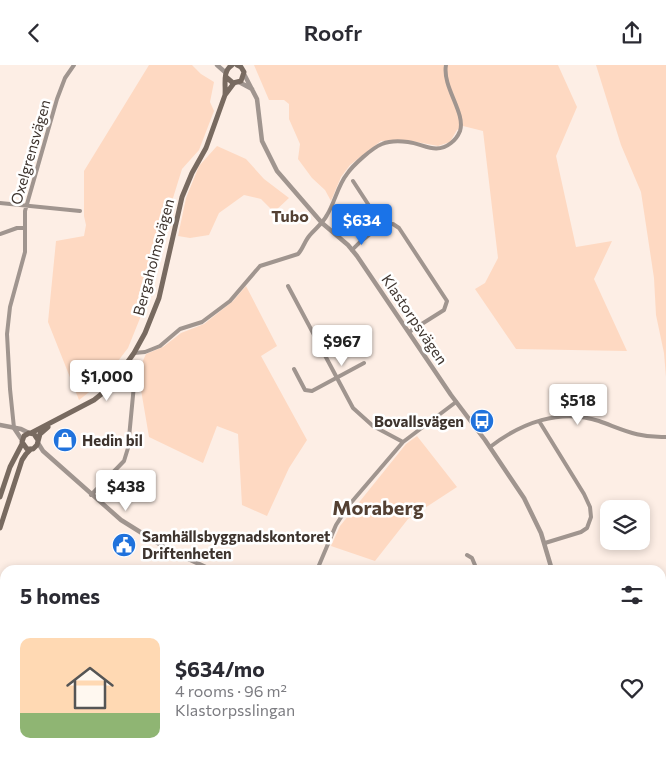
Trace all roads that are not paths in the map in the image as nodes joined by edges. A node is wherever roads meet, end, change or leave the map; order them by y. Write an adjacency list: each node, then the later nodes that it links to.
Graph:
1 (74, 65): 13 (street, Oxelgrensvägen)
2 (217, 65): 7 (street)
3 (231, 65): 7 (main road)
4 (446, 65): 15 (street)
5 (240, 66): 6 (main road)
6 (244, 74): 8 (main road, Bergaholmsvägen); 9 (street, Klastorpsvägen)
7 (226, 75): 8 (main road); 10 (main road, Bergaholmsvägen)
8 (237, 83): 9 (street); 10 (main road, Bergaholmsvägen)
9 (253, 90): 15 (street, Klastorpsvägen)
10 (225, 95): 22 (main road, Bergaholmsvägen)
11 (354, 181): 16 (street)
12 (0, 203): 13 (street)
13 (26, 205): 14 (street); 17 (street, Oxelgrensvägen)
14 (80, 211)
15 (322, 223): 19 (street, Klastorpsvägen); 22 (street)
16 (383, 227): 19 (street); 21 (street)
17 (25, 228): 18 (street); 31 (street, Oxelgrensvägen)
18 (0, 234)
19 (352, 250): 21 (street, Klastorpsvägen)
20 (288, 286): 25 (street)
21 (409, 332): 27 (street, Klastorpsvägen)
22 (134, 353): 29 (main road, Bergaholmsvägen)
23 (364, 363): 25 (street)
24 (294, 369): 25 (street)
25 (337, 378): 36 (street)
26 (134, 385): 40 (street)
27 (456, 402): 36 (street); 37 (street, Klastorpsvägen)
28 (539, 421): 33 (street); 37 (street); 43 (street)
29 (54, 422): 32 (main road, Bergaholmsvägen); 35 (main road, Bergaholmsvägen)
30 (0, 425): 31 (street)
31 (14, 428): 32 (street); 34 (street)
32 (30, 433): 34 (main road); 35 (main road)
33 (666, 437)
34 (22, 442): 38 (main road); 41 (main road)
35 (38, 442): 38 (main road); 39 (street)
36 (403, 442): 46 (street)
37 (490, 447): 43 (street, Klastorpsvägen)
38 (32, 449): 39 (street); 42 (main road)
39 (43, 451): 40 (street)
40 (92, 495): 45 (street)
41 (0, 497)
42 (0, 528)
43 (545, 543): 48 (street, Klastorpsvägen)
44 (468, 555): 47 (street)
45 (201, 565)
46 (319, 565)
47 (475, 565)
48 (551, 565)

